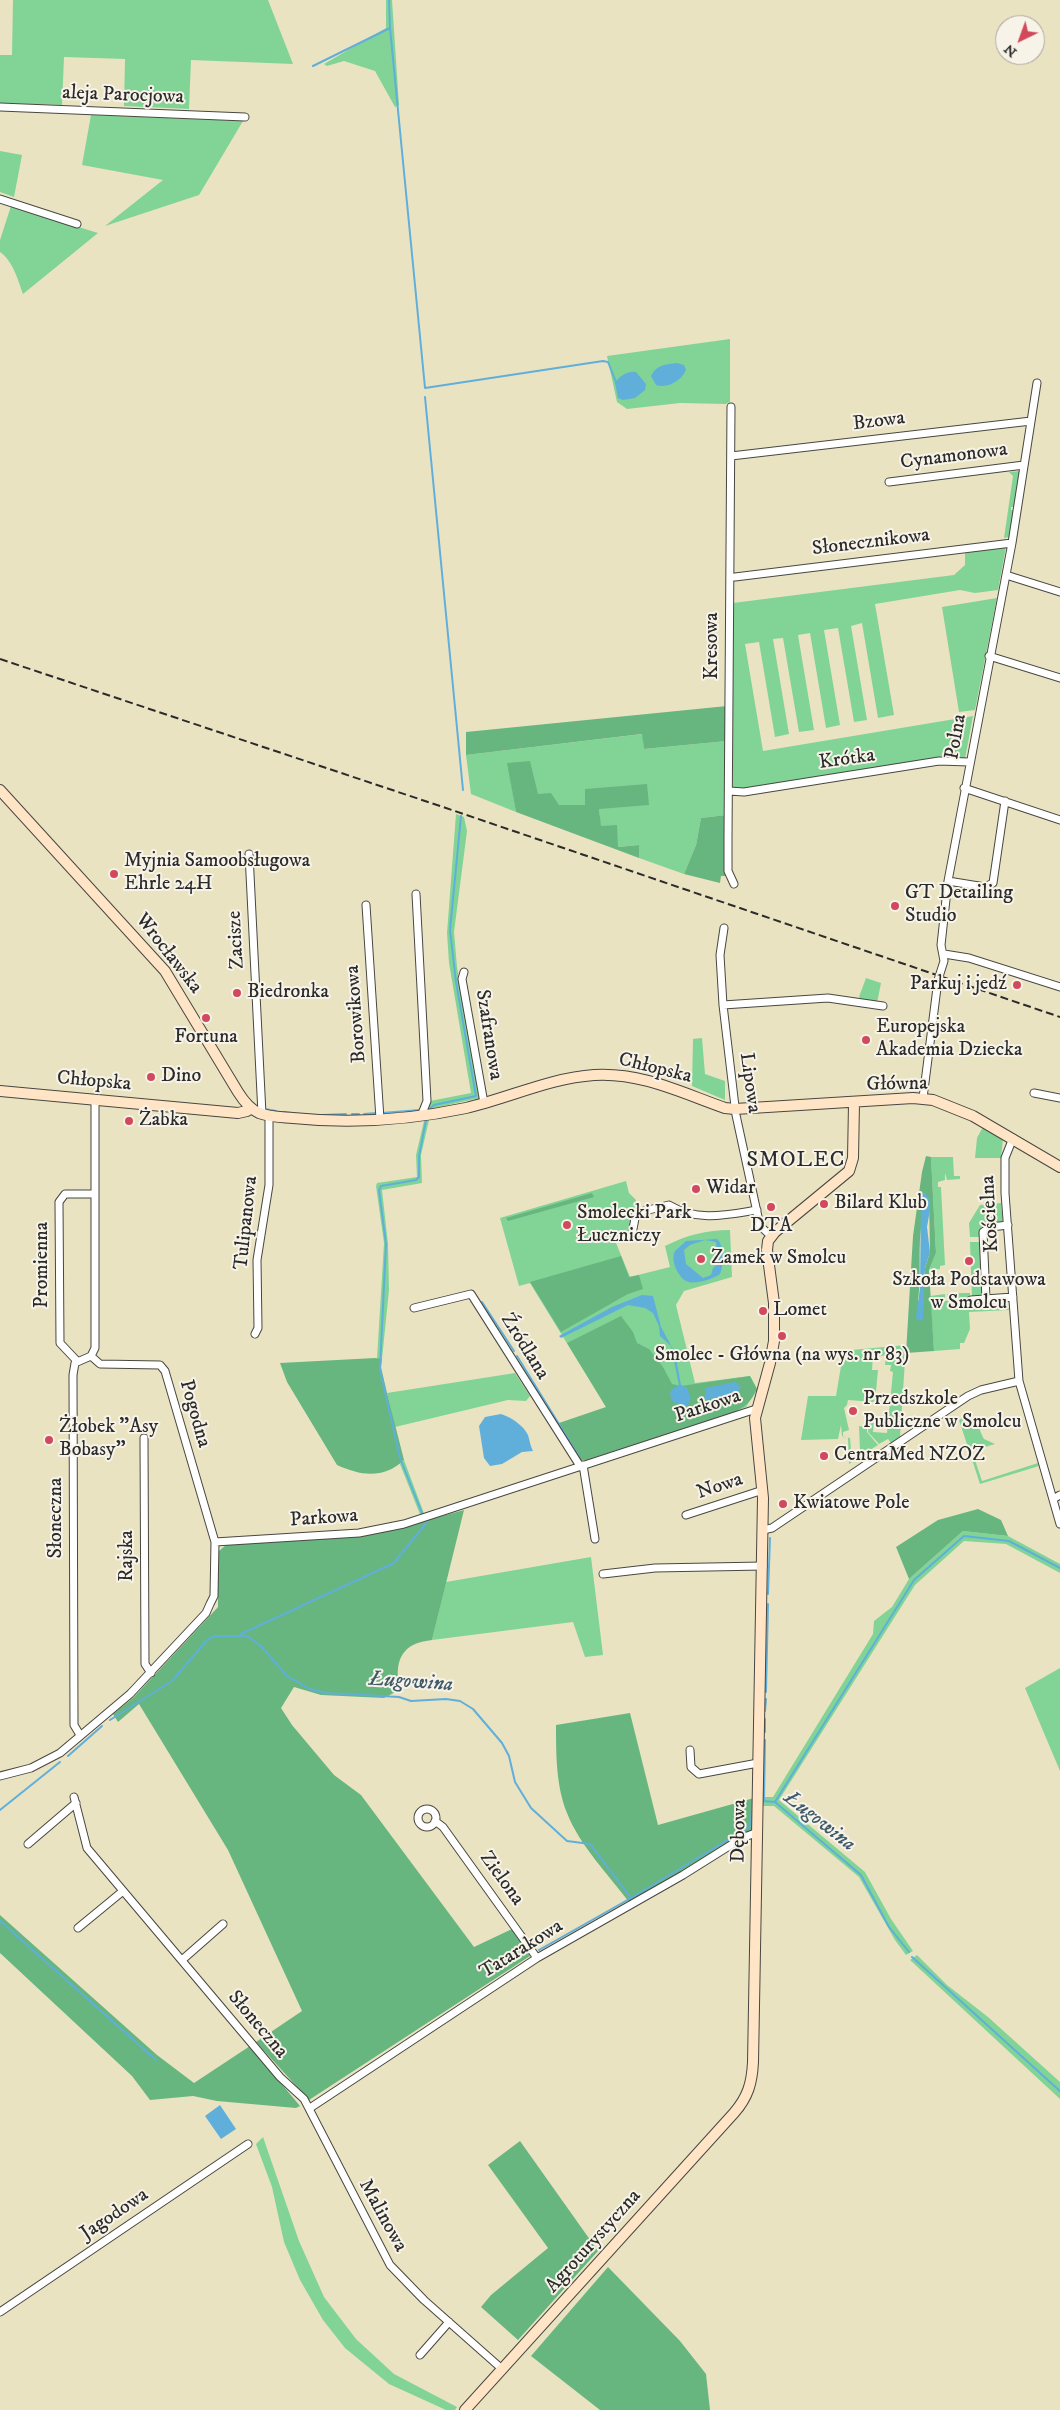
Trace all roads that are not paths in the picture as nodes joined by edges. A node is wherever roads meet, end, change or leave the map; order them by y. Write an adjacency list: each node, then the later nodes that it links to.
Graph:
1 (0, 107): 2 (street, aleja Parocjowa)
2 (244, 117)
3 (0, 199): 4 (street)
4 (77, 224)
5 (1037, 382): 7 (street, Polna)
6 (731, 407): 8 (street, Kresowa)
7 (1031, 421): 8 (street, Bzowa); 9 (street, Polna)
8 (731, 456): 20 (street, Kresowa)
9 (1024, 465): 10 (street, Cynamonowa); 11 (street, Polna)
10 (889, 482)
11 (1012, 543): 12 (street, Polna); 13 (street, Słonecznikowa)
12 (1006, 575): 14 (street); 15 (street, Polna)
13 (735, 577)
14 (1060, 592)
15 (990, 656): 16 (street); 17 (street, Polna)
16 (1060, 678)
17 (969, 762): 18 (street, Polna); 20 (street, Krótka)
18 (964, 788): 21 (street); 24 (street, Polna)
19 (0, 790): 41 (street, Wrocławska)
20 (729, 791): 25 (street, Kresowa)
21 (1006, 801): 22 (street); 24 (street)
22 (1060, 820)
23 (249, 854): 43 (street, Zacisze)
24 (948, 881): 29 (street, Polna)
25 (734, 884)
26 (416, 894): 44 (street)
27 (366, 906): 45 (street, Borowikowa)
28 (724, 928): 32 (street, Lipowa)
29 (944, 954): 31 (street); 36 (street, Polna)
30 (464, 972): 39 (street, Szafranowa)
31 (1060, 987)
32 (723, 1006): 33 (street); 42 (street, Lipowa)
33 (883, 1006)
34 (0, 1091): 38 (street, Chłopska)
35 (1034, 1093): 37 (street)
36 (923, 1098): 40 (street, Główna); 46 (street, Główna)
37 (1060, 1098)
38 (95, 1100): 41 (street, Chłopska); 48 (street)
39 (484, 1102): 42 (street, Chłopska); 44 (street, Chłopska)
40 (854, 1104): 42 (street, Chłopska); 52 (street, Główna)
41 (251, 1108): 43 (street, Chłopska)
42 (735, 1110): 49 (street, Lipowa)
43 (266, 1115): 45 (street, Chłopska); 57 (street, Tulipanowa)
44 (421, 1116): 45 (street, Chłopska)
45 (380, 1120)
46 (1013, 1138): 47 (street, Główna); 50 (street, Kościelna)
47 (1060, 1167)
48 (95, 1194): 58 (street); 59 (street, Promienna)
49 (757, 1210): 51 (street); 52 (street, Lipowa)
50 (1008, 1225): 53 (street, Kościelna); 54 (street)
51 (633, 1229)
52 (771, 1236): 61 (street)
53 (1013, 1297): 54 (street); 60 (street, Kościelna)
54 (986, 1299): 55 (street)
55 (971, 1300)
56 (414, 1308): 63 (street, Źródlana)
57 (255, 1334)
58 (91, 1356): 59 (street); 71 (street, Pogodna)
59 (77, 1361): 75 (street, Słoneczna)
60 (1019, 1381): 66 (street, Kościelna); 69 (street)
61 (756, 1409): 63 (street, Parkowa); 64 (street, Dębowa)
62 (144, 1438): 74 (street, Rajska)
63 (581, 1466): 70 (street); 71 (street, Parkowa)
64 (763, 1490): 67 (street, Nowa); 69 (street, Dębowa)
65 (1060, 1495): 66 (street)
66 (1053, 1499): 68 (street, Kościelna)
67 (686, 1515)
68 (1060, 1524)
69 (763, 1530): 72 (street, Dębowa)
70 (595, 1539)
71 (215, 1542): 74 (street)
72 (763, 1566): 73 (street); 77 (street, Dębowa)
73 (603, 1574)
74 (151, 1673): 75 (street)
75 (80, 1736): 78 (street)
76 (690, 1750): 77 (street)
77 (758, 1763): 80 (street, Dębowa)
78 (0, 1774)
79 (436, 1821): 85 (street, Zielona)
80 (758, 1832): 85 (street, Tatarakowa); 87 (street, Dębowa)
81 (28, 1844): 82 (street, Słoneczna)
82 (123, 1890): 84 (street); 86 (street, Słoneczna)
83 (223, 1924): 86 (street)
84 (78, 1928)
85 (538, 1958): 88 (street, Tatarakowa)
86 (182, 1960): 88 (street, Słoneczna)
87 (747, 2096): 93 (street, Agroturystyczna)
88 (310, 2108): 91 (street, Malinowa)
89 (248, 2144): 90 (street, Jagodowa)
90 (0, 2312)
91 (450, 2322): 92 (street); 93 (street, Malinowa)
92 (420, 2356)
93 (502, 2369): 94 (street, Agroturystyczna)
94 (465, 2410)

